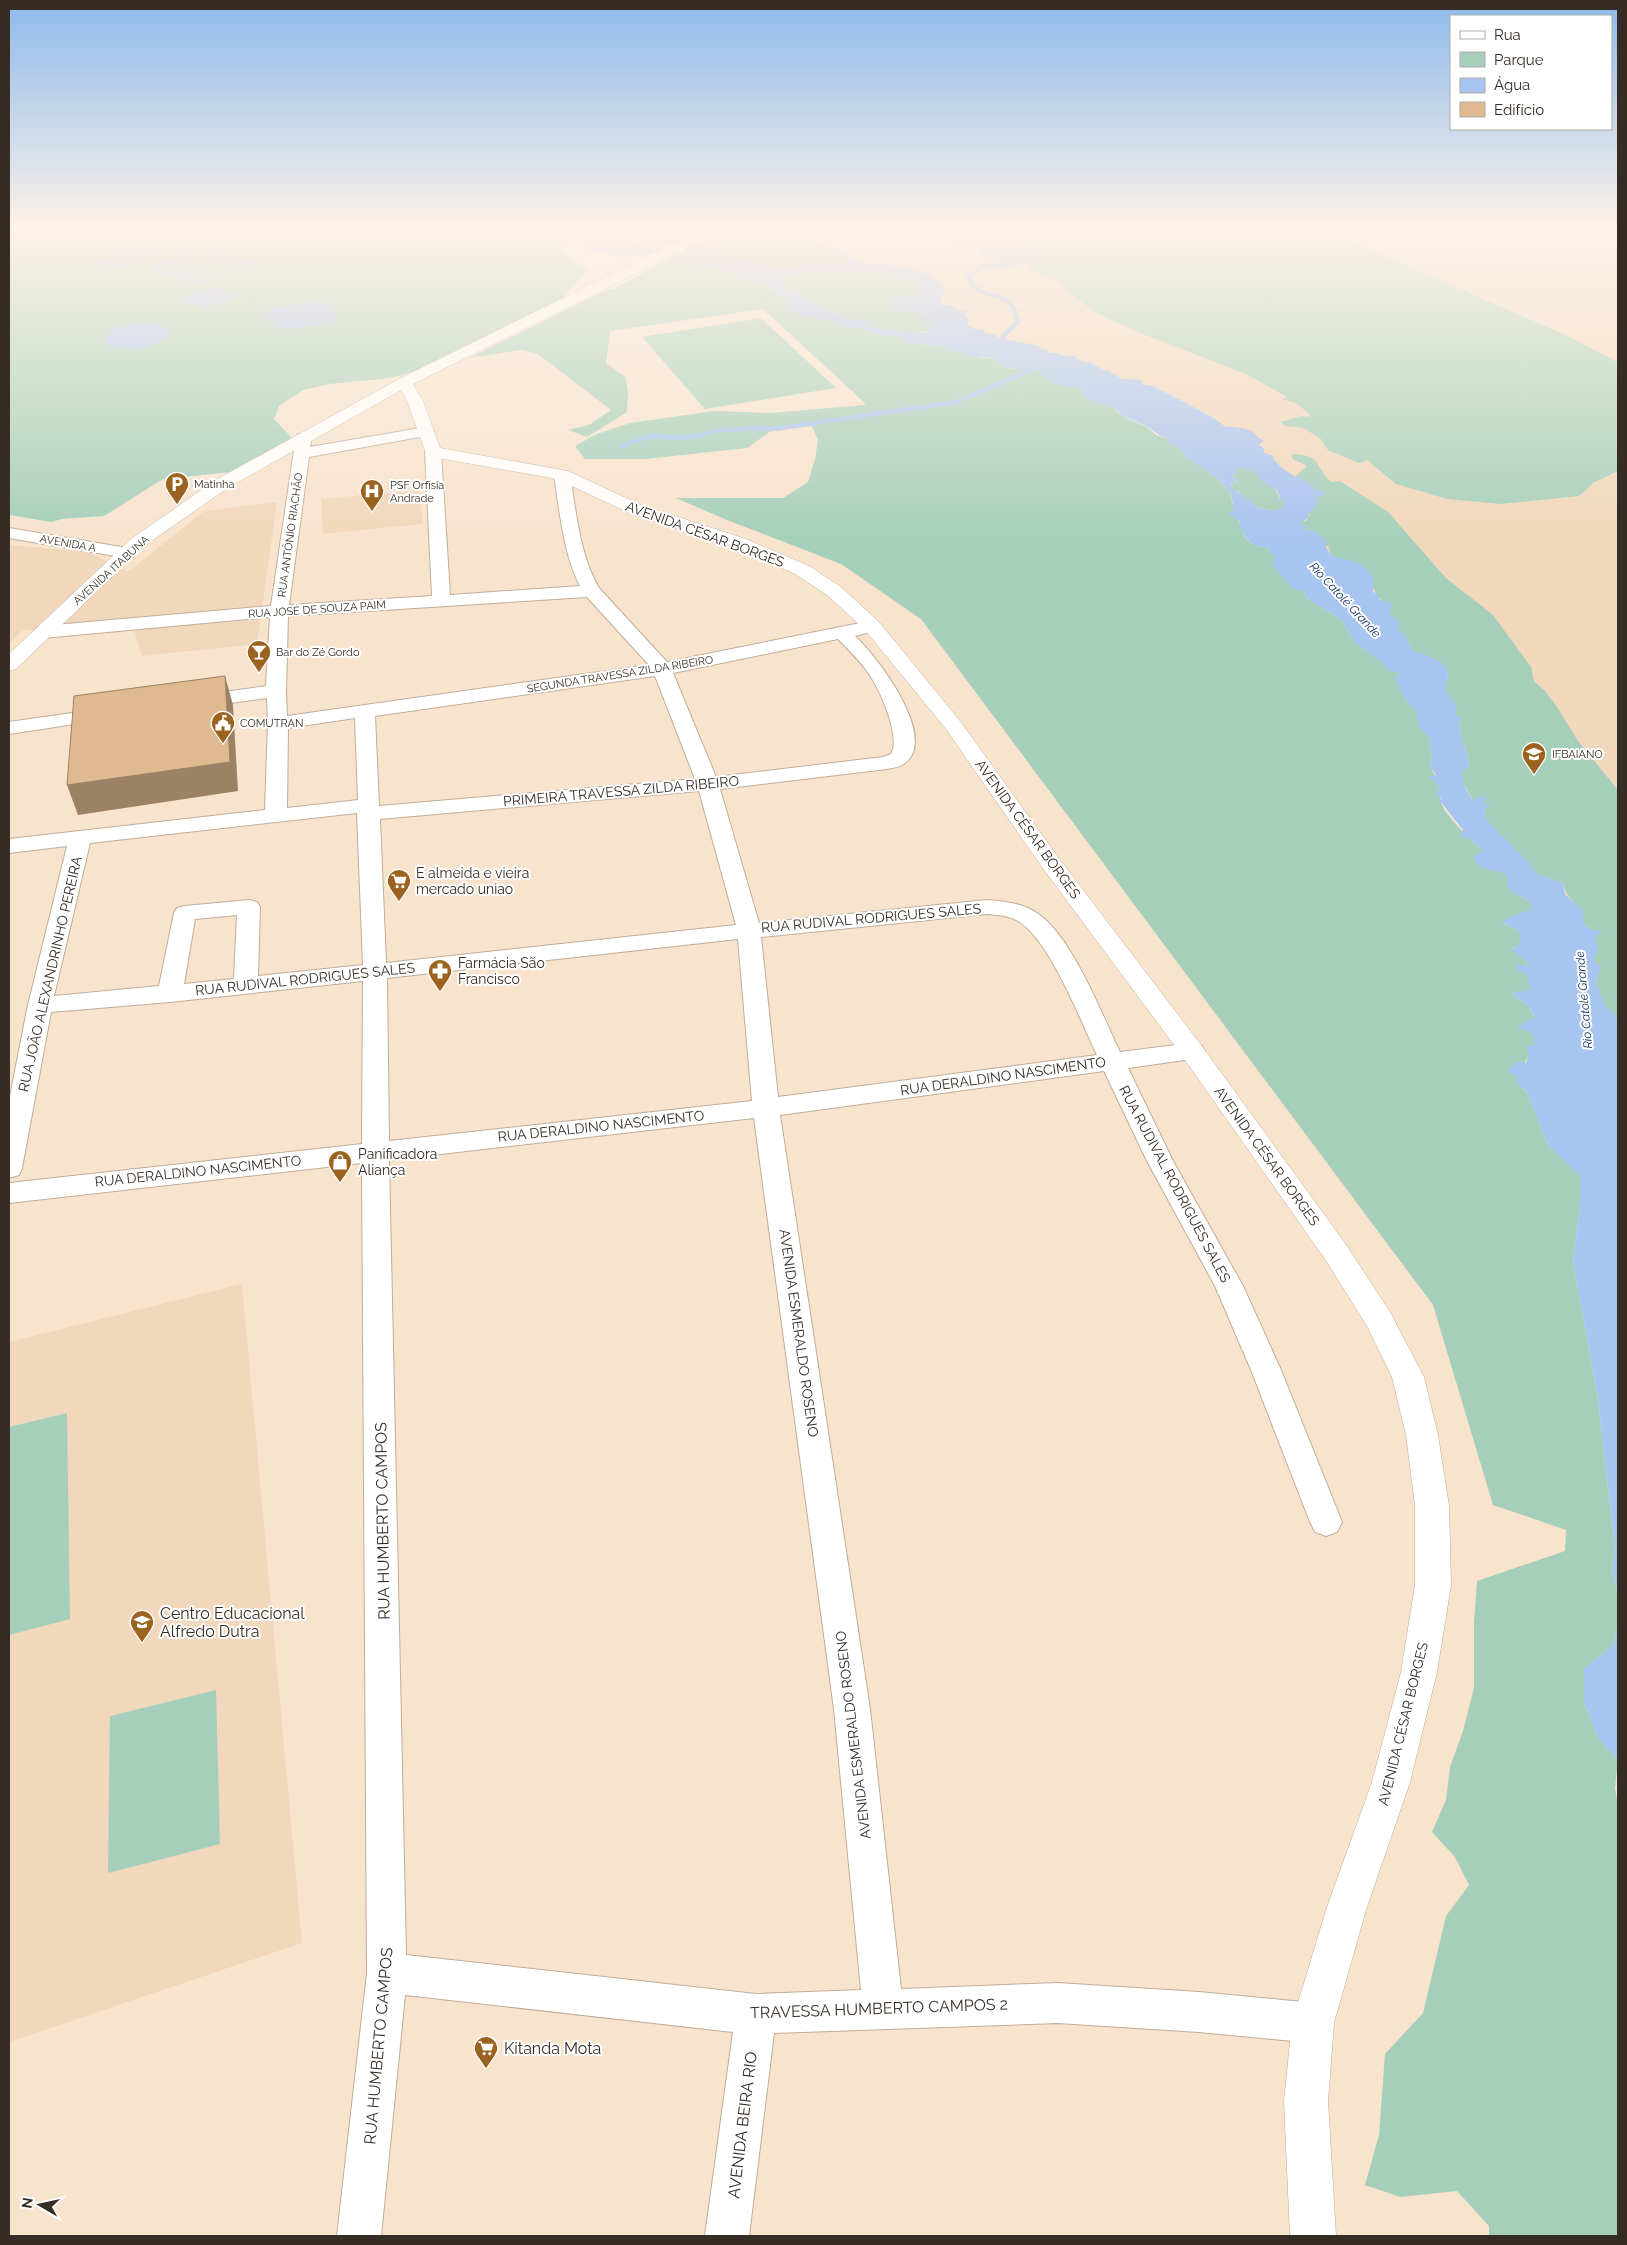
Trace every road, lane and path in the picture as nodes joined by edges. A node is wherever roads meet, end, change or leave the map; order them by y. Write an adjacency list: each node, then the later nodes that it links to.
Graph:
1 (501, 334): 2 (street, AVENIDA ITABUNA)
2 (404, 382): 3 (street); 4 (street, AVENIDA ITABUNA)
3 (429, 442): 4 (street); 5 (street, AVENIDA CÉSAR BORGES); 9 (street)
4 (303, 445): 7 (street, AVENIDA ITABUNA); 10 (street, RUA ANTÔNIO RIACHÃO)
5 (562, 475): 8 (street); 11 (street, AVENIDA CÉSAR BORGES)
6 (9, 533): 7 (street, AVENIDA A)
7 (127, 553): 12 (street, AVENIDA ITABUNA)
8 (592, 591): 9 (street, RUA JOSÉ DE SOUZA PAIM); 15 (street)
9 (441, 601): 10 (street, RUA JOSÉ DE SOUZA PAIM)
10 (279, 611): 12 (street, RUA JOSÉ DE SOUZA PAIM); 16 (street, RUA ANTÔNIO RIACHÃO)
11 (872, 626): 13 (street, SEGUNDA TRAVESSA ZILDA RIBEIRO); 32 (street, AVENIDA CÉSAR BORGES)
12 (43, 632): 14 (street, AVENIDA ITABUNA)
13 (842, 633): 15 (street, SEGUNDA TRAVESSA ZILDA RIBEIRO); 22 (street, PRIMEIRA TRAVESSA ZILDA RIBEIRO)
14 (9, 665)
15 (662, 670): 18 (street, SEGUNDA TRAVESSA ZILDA RIBEIRO); 22 (street, AVENIDA ESMERALDO ROSENO)
16 (276, 691): 17 (street); 20 (street, RUA ANTÔNIO RIACHÃO)
17 (178, 704)
18 (365, 711): 20 (street, SEGUNDA TRAVESSA ZILDA RIBEIRO); 23 (street, RUA HUMBERTO CAMPOS)
19 (122, 712): 21 (street)
20 (278, 723): 24 (street, RUA ANTÔNIO RIACHÃO)
21 (9, 728)
22 (708, 784): 23 (street, PRIMEIRA TRAVESSA ZILDA RIBEIRO); 27 (street, AVENIDA ESMERALDO ROSENO)
23 (368, 809): 24 (street, PRIMEIRA TRAVESSA ZILDA RIBEIRO); 28 (street, RUA HUMBERTO CAMPOS)
24 (276, 814): 25 (street)
25 (80, 839): 26 (street); 31 (street, RUA JOÃO ALEXANDRINHO PEREIRA)
26 (9, 846)
27 (749, 930): 28 (street, RUA RUDIVAL RODRIGUES SALES); 33 (street, RUA RUDIVAL RODRIGUES SALES); 34 (street, AVENIDA ESMERALDO ROSENO)
28 (374, 973): 29 (street, RUA RUDIVAL RODRIGUES SALES); 35 (street, RUA HUMBERTO CAMPOS)
29 (246, 984): 30 (street, RUA RUDIVAL RODRIGUES SALES); 30 (street)
30 (170, 994): 31 (street, RUA RUDIVAL RODRIGUES SALES)
31 (40, 1005): 36 (street, RUA JOÃO ALEXANDRINHO PEREIRA)
32 (1192, 1051): 33 (street, RUA DERALDINO NASCIMENTO); 42 (street, AVENIDA CÉSAR BORGES)
33 (1110, 1061): 34 (street, RUA DERALDINO NASCIMENTO); 38 (street, RUA RUDIVAL RODRIGUES SALES)
34 (766, 1108): 35 (street, RUA DERALDINO NASCIMENTO); 40 (street, AVENIDA ESMERALDO ROSENO)
35 (376, 1151): 37 (street, RUA DERALDINO NASCIMENTO); 39 (street, RUA HUMBERTO CAMPOS)
36 (9, 1168)
37 (9, 1193)
38 (1326, 1522)
39 (388, 1973): 41 (street, TRAVESSA HUMBERTO CAMPOS 2); 43 (street, RUA HUMBERTO CAMPOS)
40 (883, 2010): 41 (street, TRAVESSA HUMBERTO CAMPOS 2); 42 (street, TRAVESSA HUMBERTO CAMPOS 2)
41 (756, 2014): 44 (street, AVENIDA BEIRA RIO)
42 (1313, 2023): 45 (street, AVENIDA CÉSAR BORGES)
43 (359, 2236)
44 (728, 2236)
45 (1313, 2236)

